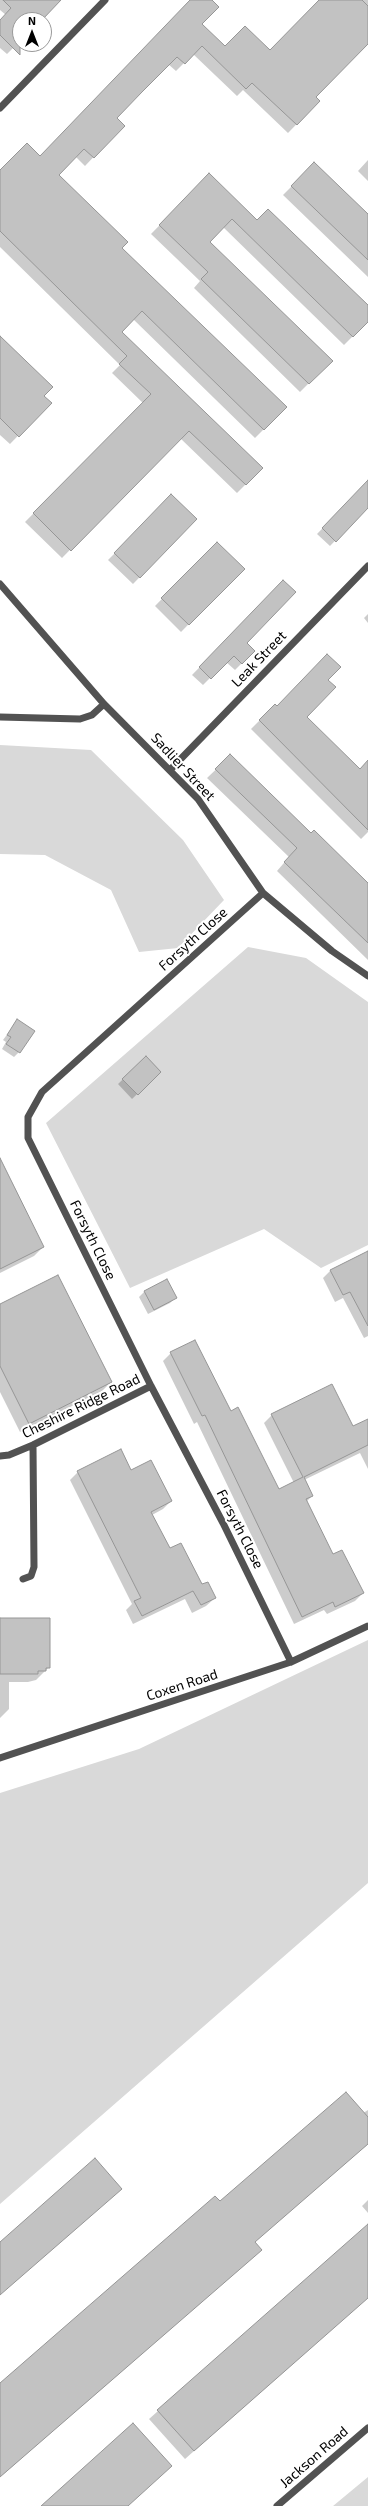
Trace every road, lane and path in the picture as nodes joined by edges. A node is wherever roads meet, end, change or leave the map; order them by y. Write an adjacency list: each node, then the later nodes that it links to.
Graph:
1 (105, 0): 2 (lane)
2 (0, 108)
3 (368, 566): 7 (lane, Leak Street)
4 (0, 584): 5 (lane, Sadlier Street)
5 (104, 704): 6 (lane); 7 (lane, Sadlier Street)
6 (0, 718)
7 (170, 770): 8 (lane, Sadlier Street)
8 (263, 894): 9 (lane, Sadlier Street); 10 (lane, Forsyth Close)
9 (368, 976)
10 (152, 1386): 11 (lane, Cheshire Ridge Road); 15 (lane, Forsyth Close)
11 (33, 1445): 12 (lane, Cheshire Ridge Road); 13 (lane)
12 (0, 1456)
13 (23, 1579)
14 (368, 1626): 15 (lane, Coxen Road)
15 (291, 1662): 16 (lane, Coxen Road)
16 (0, 1758)
17 (368, 2428): 18 (lane, Jackson Road)
18 (277, 2506)

